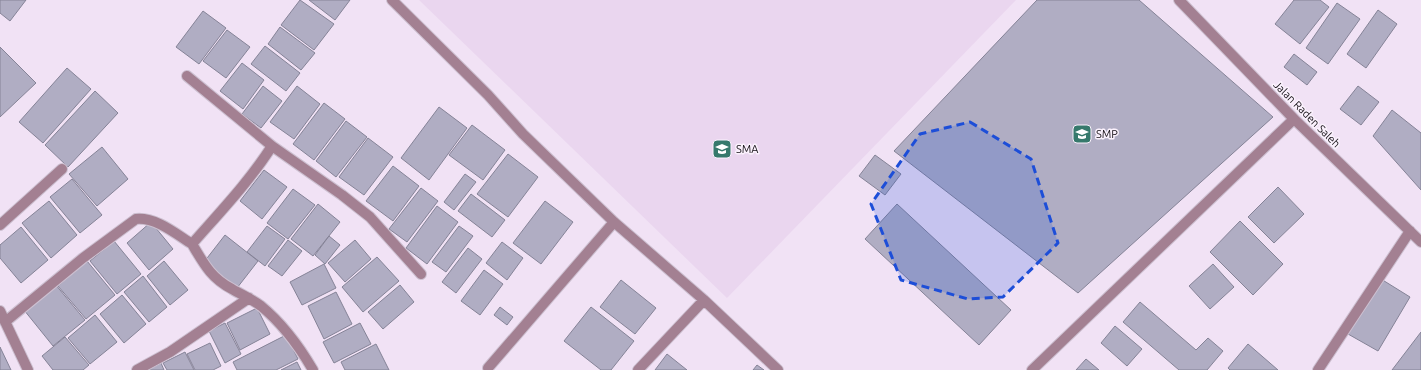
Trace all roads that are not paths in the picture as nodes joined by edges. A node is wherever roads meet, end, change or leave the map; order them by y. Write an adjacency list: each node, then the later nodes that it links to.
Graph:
1 (392, 0): 7 (street)
2 (1179, 0): 4 (street, Jalan Raden Saleh)
3 (187, 76): 5 (street)
4 (1294, 119): 9 (street, Jalan Raden Saleh); 23 (street)
5 (272, 146): 11 (street); 12 (street)
6 (62, 169): 8 (street)
7 (614, 222): 14 (street); 17 (street)
8 (0, 226)
9 (1410, 231): 10 (street, Jalan Raden Saleh); 24 (street)
10 (1421, 242)
11 (192, 244): 13 (street); 16 (street)
12 (421, 274)
13 (250, 298): 19 (street); 20 (street)
14 (704, 300): 21 (street); 22 (street)
15 (0, 311): 16 (street)
16 (6, 322): 18 (street)
17 (488, 368)
18 (28, 370)
19 (137, 370)
20 (313, 370)
21 (638, 370)
22 (778, 370)
23 (1032, 370)
24 (1318, 370)

